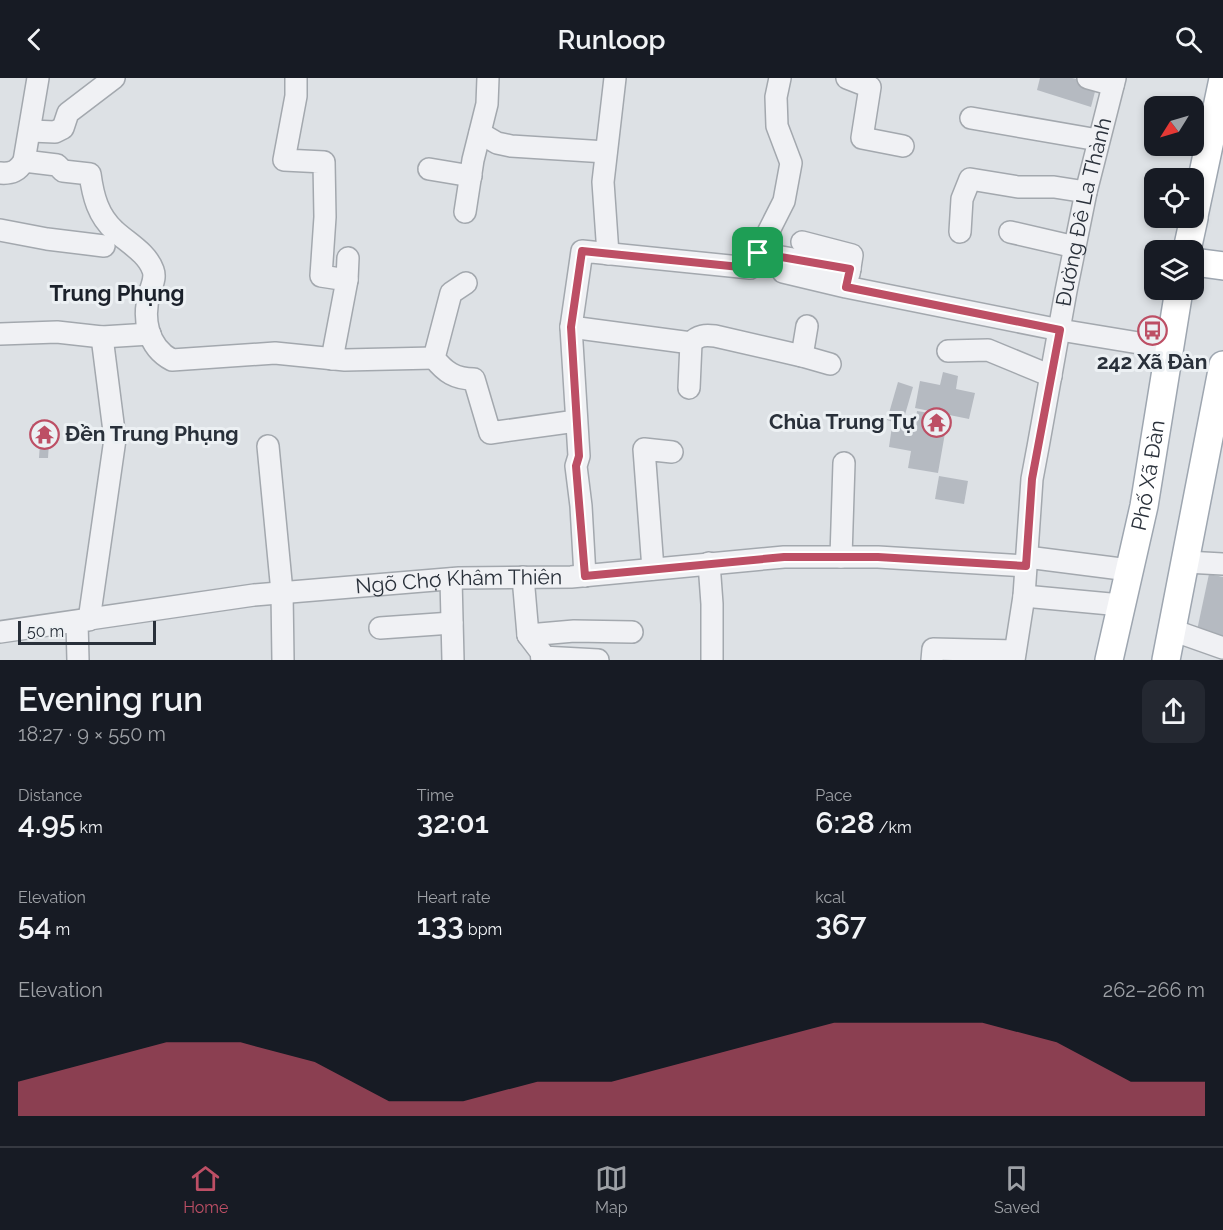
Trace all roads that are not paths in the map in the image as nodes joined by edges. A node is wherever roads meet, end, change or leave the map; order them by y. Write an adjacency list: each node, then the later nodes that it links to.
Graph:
1 (38, 78): 12 (street)
2 (114, 78): 12 (street)
3 (296, 78): 37 (street)
4 (488, 78): 13 (street)
5 (615, 78): 16 (street)
6 (780, 78): 30 (street)
7 (847, 78): 15 (street)
8 (1088, 78): 10 (street)
9 (1223, 79): 18 (main road)
10 (1114, 81): 14 (street, Đường Đê La Thành)
11 (971, 118): 14 (street)
12 (31, 131): 17 (street)
13 (480, 133): 16 (street); 21 (street)
14 (1098, 140): 22 (street, Đường Đê La Thành)
15 (903, 146)
16 (606, 152): 31 (street)
17 (24, 161): 20 (street); 44 (street)
18 (1204, 169)
19 (429, 170): 21 (street)
20 (0, 173)
21 (471, 176): 23 (street)
22 (1086, 192): 25 (street); 29 (street, Đường Đê La Thành)
23 (465, 212)
24 (0, 230): 28 (street)
25 (960, 232)
26 (1010, 232): 29 (street)
27 (802, 242): 36 (street)
28 (104, 246)
29 (1075, 247): 42 (street, Đường Đê La Thành)
30 (758, 253): 31 (street); 36 (street)
31 (608, 254): 41 (street)
32 (348, 258): 37 (street)
33 (1204, 263): 34 (main road)
34 (1223, 266)
35 (783, 272): 36 (street)
36 (848, 278): 42 (street)
37 (348, 280): 51 (street)
38 (466, 283): 50 (street)
39 (1177, 300): 47 (main road, Phố Xã Đàn)
40 (807, 326): 49 (street)
41 (571, 327): 46 (street); 56 (street)
42 (1060, 330): 47 (street); 54 (street, Đường Đê La Thành)
43 (0, 334): 45 (street)
44 (150, 334): 45 (street); 51 (street)
45 (102, 337): 73 (street)
46 (691, 343): 49 (street); 55 (street)
47 (1169, 348): 66 (main road, Phố Xã Đàn)
48 (948, 351): 54 (street)
49 (802, 356): 52 (street)
50 (434, 358): 51 (street); 56 (street)
51 (332, 359)
52 (830, 364)
53 (1223, 365): 62 (main road)
54 (1052, 376): 61 (street, Đường Đê La Thành)
55 (688, 388)
56 (576, 421): 67 (street)
57 (268, 446): 70 (street)
58 (672, 452): 65 (street)
59 (844, 463): 60 (street)
60 (841, 557): 61 (street, Ngõ Chợ Khâm Thiên); 63 (street, Ngõ Chợ Khâm Thiên)
61 (1027, 562): 66 (street, Ngõ Chợ Khâm Thiên); 71 (street, Đường Đê La Thành)
62 (1186, 562): 64 (street); 76 (main road)
63 (709, 563): 65 (street, Ngõ Chợ Khâm Thiên); 87 (street)
64 (1223, 564)
65 (653, 569): 67 (street, Ngõ Chợ Khâm Thiên)
66 (1129, 570): 72 (main road, Phố Xã Đàn)
67 (585, 576): 68 (street, Ngõ Chợ Khâm Thiên)
68 (523, 577): 69 (street, Ngõ Chợ Khâm Thiên); 79 (street)
69 (451, 579): 70 (street, Ngõ Chợ Khâm Thiên); 74 (street)
70 (282, 592): 73 (street, Ngõ Chợ Khâm Thiên); 84 (street)
71 (1024, 596): 72 (street); 81 (street, Đường Đê La Thành)
72 (1121, 605): 89 (main road, Phố Xã Đàn)
73 (83, 621): 77 (street, Ngõ Chợ Khâm Thiên); 83 (street)
74 (452, 623): 75 (street); 85 (street)
75 (380, 628)
76 (1172, 630): 80 (street); 90 (main road)
77 (0, 632)
78 (632, 632): 79 (street)
79 (528, 635): 82 (street)
80 (1223, 648)
81 (1014, 656): 88 (street)
82 (542, 658): 86 (street)
83 (78, 660)
84 (283, 660)
85 (453, 660)
86 (598, 660)
87 (712, 660)
88 (932, 660)
89 (1110, 660)
90 (1166, 660)

